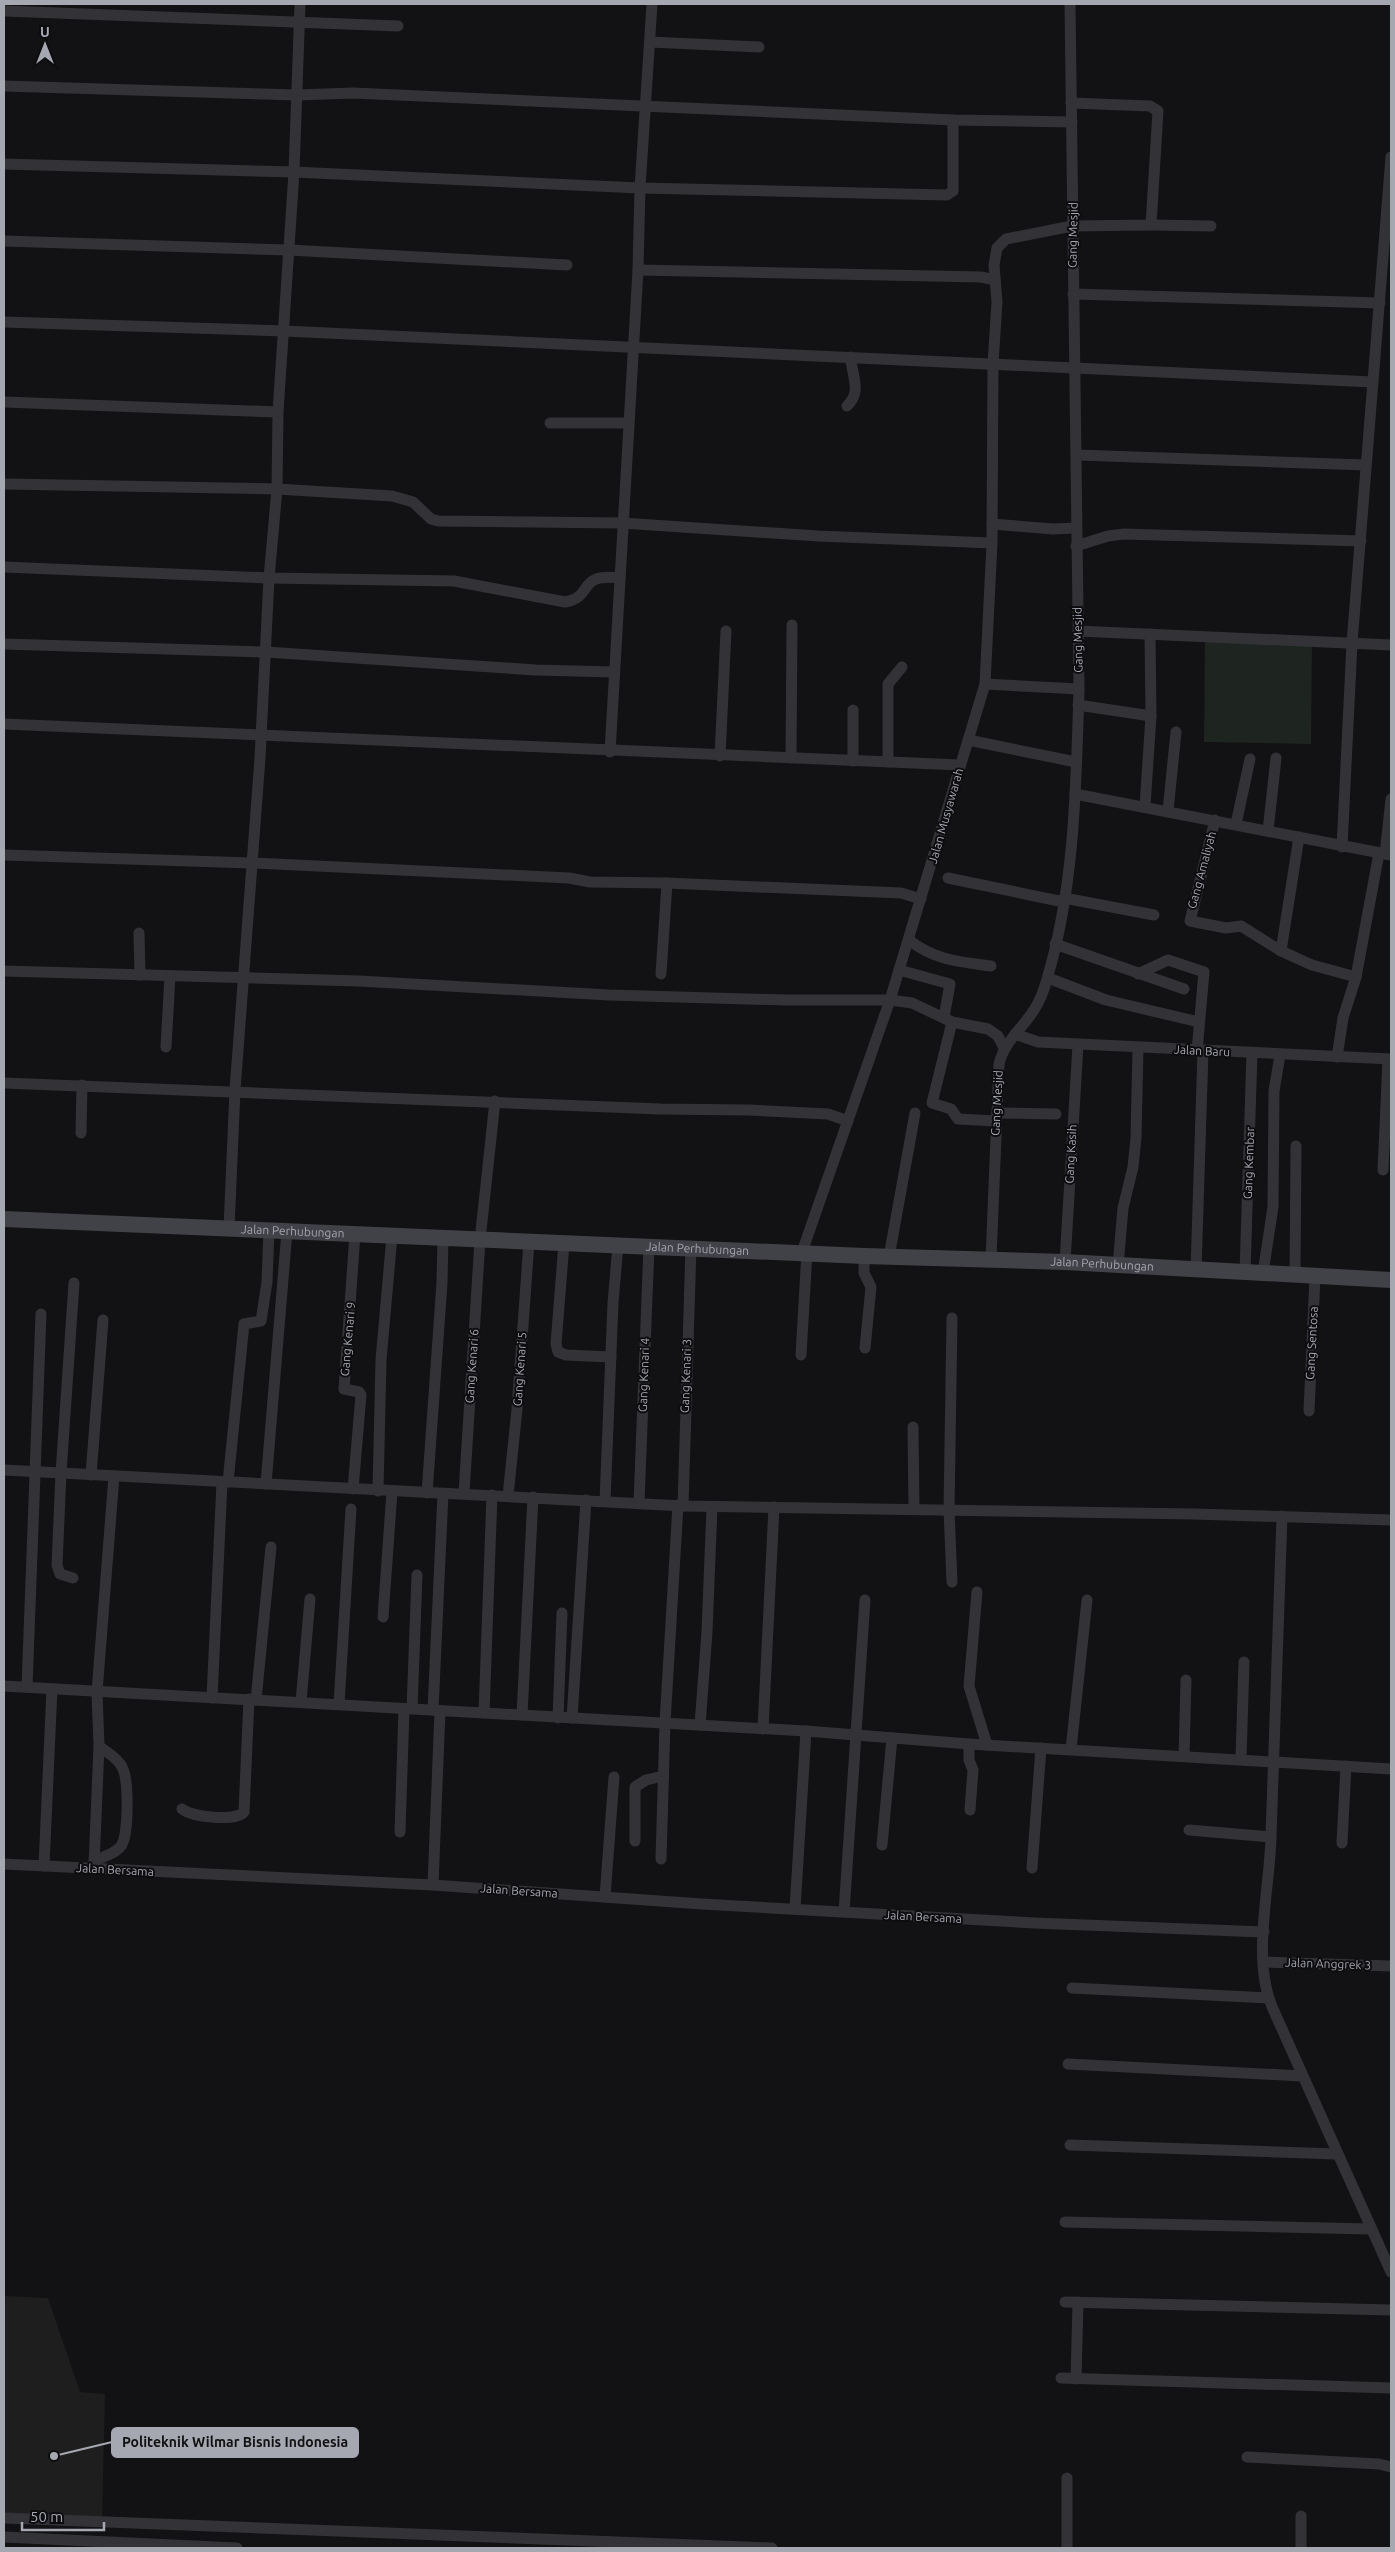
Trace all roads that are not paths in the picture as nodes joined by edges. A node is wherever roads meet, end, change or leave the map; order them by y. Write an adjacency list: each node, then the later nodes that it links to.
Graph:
1 (300, 4): 5 (street)
2 (652, 4): 7 (street)
3 (1070, 4): 11 (street, Gang Mesjid)
4 (4, 11): 5 (street)
5 (298, 23): 6 (street); 10 (street)
6 (398, 26)
7 (650, 42): 8 (street); 12 (street)
8 (759, 47)
9 (4, 86): 10 (street)
10 (297, 95): 12 (street); 17 (street)
11 (1072, 103): 14 (street, Gang Mesjid); 19 (street)
12 (645, 105): 13 (street); 18 (street)
13 (953, 120): 14 (street); 18 (street)
14 (1072, 122): 20 (street, Gang Mesjid)
15 (1391, 157): 24 (street)
16 (4, 164): 17 (street)
17 (294, 172): 18 (street); 23 (street)
18 (640, 188): 26 (street)
19 (1151, 225): 20 (street); 21 (street)
20 (1072, 226): 28 (street, Jalan Musyawarah); 29 (street, Gang Mesjid)
21 (1211, 226)
22 (4, 241): 23 (street)
23 (289, 250): 25 (street); 32 (street)
24 (1387, 252): 27 (street)
25 (567, 265)
26 (638, 270): 28 (street); 33 (street)
27 (1386, 277): 30 (street)
28 (995, 280): 35 (street, Jalan Musyawarah)
29 (1073, 294): 30 (street); 36 (street, Gang Mesjid)
30 (1380, 303): 37 (street)
31 (4, 322): 32 (street)
32 (284, 331): 33 (street); 40 (street)
33 (633, 347): 34 (street); 42 (street)
34 (850, 357): 35 (street); 39 (street)
35 (993, 364): 36 (street); 48 (street, Jalan Musyawarah)
36 (1074, 369): 37 (street); 43 (street, Gang Mesjid)
37 (1373, 382): 44 (street)
38 (4, 402): 40 (street)
39 (847, 406)
40 (278, 412): 46 (street)
41 (550, 423): 42 (street)
42 (628, 423): 47 (street)
43 (1077, 455): 44 (street); 49 (street, Gang Mesjid)
44 (1366, 465): 50 (street)
45 (4, 484): 46 (street)
46 (277, 490): 47 (street); 54 (street)
47 (622, 523): 51 (street); 55 (street)
48 (992, 524): 49 (street); 51 (street, Jalan Musyawarah)
49 (1076, 528): 52 (street, Gang Mesjid)
50 (1360, 541): 52 (street); 60 (street)
51 (992, 543): 66 (street, Jalan Musyawarah)
52 (1076, 546): 58 (street, Gang Mesjid)
53 (4, 567): 54 (street)
54 (269, 578): 55 (street); 63 (street)
55 (620, 578): 65 (street)
56 (792, 625): 77 (street)
57 (726, 631): 76 (street)
58 (1078, 631): 59 (street); 67 (street, Gang Mesjid)
59 (1150, 634): 60 (street); 70 (street)
60 (1352, 643): 62 (street); 92 (street)
61 (4, 644): 63 (street)
62 (1391, 645)
63 (266, 652): 65 (street); 73 (street)
64 (902, 667): 81 (street)
65 (614, 672): 75 (street)
66 (985, 684): 67 (street); 74 (street, Jalan Musyawarah)
67 (1079, 689): 68 (street, Gang Mesjid)
68 (1078, 705): 70 (street); 82 (street, Gang Mesjid)
69 (854, 710): 80 (street)
70 (1151, 716): 86 (street)
71 (4, 724): 73 (street)
72 (1176, 732): 87 (street)
73 (261, 736): 75 (street); 95 (street)
74 (968, 740): 82 (street); 83 (street, Jalan Musyawarah)
75 (610, 752): 76 (street)
76 (720, 756): 77 (street)
77 (791, 758): 80 (street)
78 (1250, 758): 89 (street)
79 (1276, 758): 90 (street)
80 (853, 760): 81 (street)
81 (888, 762): 83 (street)
82 (1076, 762): 84 (street, Gang Mesjid)
83 (960, 766): 98 (street, Jalan Musyawarah)
84 (1075, 794): 86 (street); 99 (street, Gang Mesjid)
85 (1391, 799): 93 (street)
86 (1145, 806): 87 (street)
87 (1168, 811): 88 (street)
88 (1215, 820): 89 (street); 104 (street, Gang Amaliyah)
89 (1236, 824): 90 (street)
90 (1268, 830): 91 (street)
91 (1299, 837): 92 (street); 104 (street)
92 (1342, 847): 93 (street)
93 (1385, 854): 113 (street)
94 (4, 855): 95 (street)
95 (252, 863): 97 (street); 112 (street)
96 (948, 878): 99 (street)
97 (667, 883): 98 (street); 108 (street)
98 (921, 899): 102 (street, Jalan Musyawarah)
99 (1064, 900): 100 (street); 103 (street, Gang Mesjid)
100 (1154, 915)
101 (139, 933): 110 (street)
102 (909, 940): 105 (street); 106 (street, Jalan Musyawarah)
103 (1055, 944): 109 (street); 114 (street, Gang Mesjid)
104 (1282, 951): 113 (street, Gang Amaliyah)
105 (991, 966)
106 (899, 970): 116 (street, Jalan Musyawarah); 117 (street)
107 (4, 971): 110 (street)
108 (661, 974)
109 (1138, 974): 115 (street); 118 (street)
110 (140, 975): 111 (street)
111 (170, 976): 112 (street); 121 (street)
112 (244, 977): 116 (street); 131 (street)
113 (1356, 977): 127 (street)
114 (1048, 978): 118 (street); 119 (street, Gang Mesjid)
115 (1184, 989)
116 (890, 1000): 117 (street); 136 (street, Jalan Musyawarah)
117 (948, 1019): 122 (street); 135 (street)
118 (1199, 1022): 124 (street)
119 (1015, 1034): 120 (street, Jalan Baru); 122 (street, Gang Mesjid)
120 (1078, 1045): 123 (street, Jalan Baru); 157 (street, Gang Kasih)
121 (166, 1047)
122 (1004, 1048): 135 (street, Gang Mesjid)
123 (1138, 1048): 124 (street, Jalan Baru); 158 (street)
124 (1200, 1051): 125 (street, Jalan Baru); 159 (street)
125 (1252, 1053): 126 (street, Jalan Baru); 160 (street, Gang Kembar)
126 (1280, 1055): 127 (street, Jalan Baru); 161 (street)
127 (1337, 1057): 128 (street, Jalan Baru)
128 (1390, 1060): 139 (street)
129 (4, 1083): 130 (street)
130 (82, 1085): 131 (street); 137 (street)
131 (235, 1090): 132 (street); 141 (street)
132 (495, 1101): 136 (street); 147 (street, Gang Kenari 6)
133 (915, 1114): 155 (street)
134 (1056, 1114): 135 (street)
135 (997, 1117): 156 (street, Gang Mesjid)
136 (848, 1121): 153 (street, Jalan Musyawarah)
137 (81, 1133)
138 (1296, 1146): 162 (street)
139 (1384, 1170)
140 (4, 1219): 141 (main road, Jalan Perhubungan)
141 (229, 1228): 142 (main road, Jalan Perhubungan)
142 (269, 1230): 143 (main road, Jalan Perhubungan); 179 (street)
143 (287, 1231): 144 (main road, Jalan Perhubungan); 180 (street)
144 (355, 1234): 145 (main road, Jalan Perhubungan); 181 (street, Gang Kenari 9)
145 (392, 1236): 146 (main road, Jalan Perhubungan); 182 (street)
146 (443, 1238): 147 (main road, Jalan Perhubungan); 184 (street)
147 (480, 1240): 148 (main road, Jalan Perhubungan); 185 (street, Gang Kenari 6)
148 (529, 1242): 149 (main road, Jalan Perhubungan); 188 (street, Gang Kenari 5)
149 (564, 1243): 150 (main road, Jalan Perhubungan); 171 (street)
150 (618, 1245): 151 (main road, Jalan Perhubungan); 171 (street)
151 (649, 1246): 152 (main road, Jalan Perhubungan); 192 (street, Gang Kenari 4)
152 (691, 1247): 153 (main road, Jalan Perhubungan); 193 (street, Gang Kenari 3)
153 (805, 1252): 154 (main road, Jalan Perhubungan); 170 (street, Jalan Musyawarah)
154 (864, 1256): 155 (main road, Jalan Perhubungan); 169 (street)
155 (889, 1256): 156 (main road, Jalan Perhubungan)
156 (992, 1259): 157 (main road, Jalan Perhubungan)
157 (1065, 1262): 158 (main road, Jalan Perhubungan)
158 (1118, 1266): 159 (main road, Jalan Perhubungan)
159 (1196, 1270): 160 (main road, Jalan Perhubungan)
160 (1246, 1272): 161 (main road, Jalan Perhubungan)
161 (1263, 1273): 162 (main road, Jalan Perhubungan)
162 (1295, 1275): 163 (main road, Jalan Perhubungan)
163 (1315, 1276): 164 (main road, Jalan Perhubungan); 172 (street, Gang Sentosa)
164 (1391, 1280)
165 (74, 1283): 176 (street)
166 (41, 1314): 175 (street)
167 (952, 1318): 198 (street)
168 (103, 1320): 177 (street)
169 (865, 1348)
170 (801, 1355)
171 (611, 1357): 191 (street)
172 (1309, 1411)
173 (913, 1427): 197 (street)
174 (4, 1470): 175 (street)
175 (34, 1472): 176 (street); 214 (street)
176 (61, 1473): 177 (street); 203 (street)
177 (91, 1475): 178 (street)
178 (114, 1476): 179 (street); 216 (street)
179 (225, 1482): 180 (street); 217 (street)
180 (266, 1484): 181 (street)
181 (353, 1489): 182 (street)
182 (378, 1491): 183 (street)
183 (392, 1491): 184 (street); 210 (street)
184 (427, 1493): 186 (street)
185 (464, 1493): 186 (street); 187 (street)
186 (443, 1494): 222 (street)
187 (492, 1495): 188 (street); 223 (street)
188 (508, 1496): 189 (street)
189 (533, 1498): 190 (street); 224 (street)
190 (586, 1500): 191 (street); 226 (street)
191 (605, 1501): 192 (street)
192 (639, 1503): 193 (street)
193 (680, 1506): 194 (street); 227 (street, Gang Kenari 3)
194 (712, 1507): 195 (street); 228 (street)
195 (774, 1507): 197 (street); 229 (street)
196 (351, 1509): 220 (street)
197 (909, 1509): 198 (street)
198 (949, 1510): 199 (street); 204 (street)
199 (1282, 1516): 200 (street); 239 (street)
200 (1391, 1520)
201 (272, 1547): 218 (street)
202 (417, 1575): 221 (street)
203 (73, 1578)
204 (952, 1582)
205 (977, 1592): 233 (street)
206 (310, 1599): 219 (street)
207 (865, 1600): 231 (street)
208 (1087, 1600): 236 (street)
209 (562, 1614): 225 (street)
210 (382, 1617)
211 (1244, 1662): 238 (street)
212 (1186, 1680): 237 (street)
213 (4, 1686): 214 (street)
214 (27, 1687): 215 (street)
215 (52, 1689): 216 (street); 255 (street)
216 (97, 1692): 217 (street); 234 (street)
217 (212, 1698): 218 (street)
218 (252, 1700): 219 (street); 244 (street)
219 (301, 1702): 220 (street)
220 (339, 1704): 221 (street)
221 (408, 1709): 222 (street); 247 (street)
222 (436, 1710): 223 (street); 257 (street)
223 (484, 1713): 224 (street)
224 (522, 1715): 225 (street)
225 (558, 1718): 226 (street)
226 (572, 1718): 227 (street)
227 (665, 1723): 228 (street); 242 (street, Gang Kenari 3)
228 (700, 1725): 229 (street)
229 (763, 1729): 230 (street)
230 (806, 1732): 231 (street); 259 (street)
231 (857, 1735): 232 (street); 260 (street)
232 (892, 1738): 233 (street); 251 (street)
233 (977, 1744): 235 (street); 245 (street)
234 (99, 1746): 254 (street); 254 (street)
235 (1041, 1748): 236 (street); 256 (street)
236 (1071, 1749): 237 (street)
237 (1184, 1756): 238 (street)
238 (1241, 1759): 239 (street)
239 (1272, 1760): 240 (street); 248 (street)
240 (1346, 1766): 241 (street); 250 (street)
241 (1391, 1769)
242 (663, 1776): 249 (street); 252 (street, Gang Kenari 3)
243 (614, 1777): 258 (street)
244 (182, 1809)
245 (970, 1810)
246 (1189, 1830): 248 (street)
247 (400, 1832)
248 (1271, 1837): 261 (street)
249 (635, 1840)
250 (1342, 1843)
251 (882, 1845)
252 (661, 1859)
253 (4, 1864): 255 (street, Jalan Bersama)
254 (94, 1865): 255 (street, Jalan Bersama); 257 (street, Jalan Bersama)
255 (44, 1866)
256 (1032, 1868)
257 (433, 1886): 258 (street, Jalan Bersama)
258 (605, 1898): 259 (street, Jalan Bersama)
259 (795, 1909): 260 (street, Jalan Bersama)
260 (844, 1912): 261 (street, Jalan Bersama)
261 (1264, 1932): 262 (street)
262 (1264, 1962): 263 (street, Jalan Anggrek 3); 265 (street)
263 (1391, 1966)
264 (1072, 1988): 265 (street)
265 (1268, 1998): 267 (street)
266 (1068, 2064): 267 (street)
267 (1302, 2076): 269 (street)
268 (1070, 2145): 269 (street)
269 (1336, 2154): 271 (street)
270 (1065, 2222): 271 (street)
271 (1370, 2229): 272 (street)
272 (1391, 2272)
273 (1065, 2302): 274 (street)
274 (1078, 2302): 275 (street); 277 (street)
275 (1391, 2310)
276 (1061, 2378): 277 (street)
277 (1076, 2379): 278 (street)
278 (1391, 2388)
279 (1247, 2457): 280 (street)
280 (1391, 2467)
281 (1066, 2478): 288 (street)
282 (1301, 2516): 289 (street)
283 (4, 2518): 287 (street)
284 (4, 2537): 285 (street)
285 (225, 2548): 286 (street)
286 (237, 2548)
287 (772, 2548)
288 (1067, 2548)
289 (1301, 2548)

